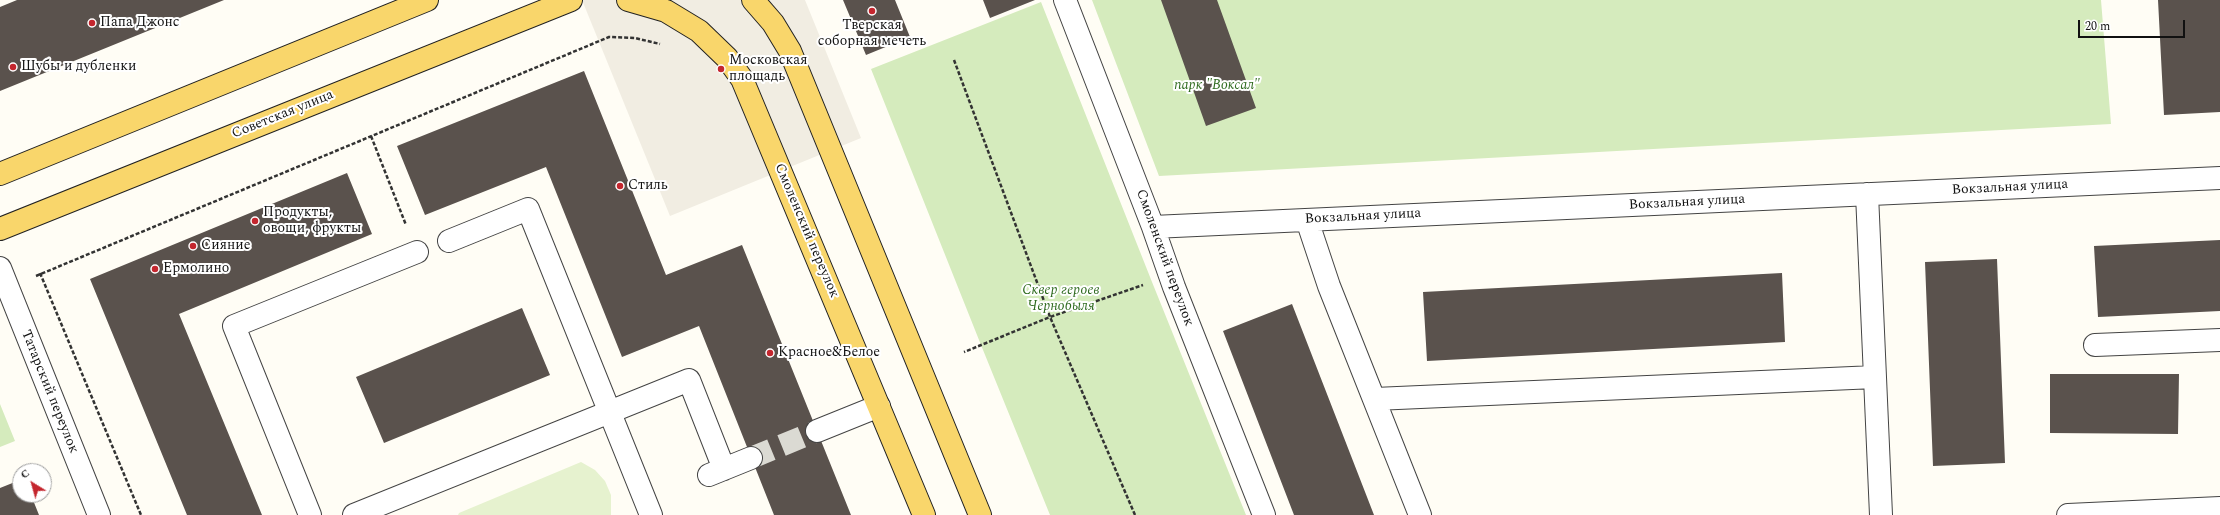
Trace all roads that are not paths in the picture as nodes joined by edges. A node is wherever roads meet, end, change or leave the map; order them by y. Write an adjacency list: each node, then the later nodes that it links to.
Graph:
1 (427, 0): 8 (main road)
2 (628, 0): 21 (main road, Смоленский переулок)
3 (753, 0): 7 (main road)
4 (769, 0): 7 (main road)
5 (1065, 0): 12 (street, Смоленский переулок)
6 (568, 1): 13 (main road, Советская улица)
7 (790, 51): 31 (main road)
8 (0, 174)
9 (2220, 178): 10 (street, Вокзальная улица)
10 (1867, 194): 11 (street, Вокзальная улица); 19 (street)
11 (1307, 220): 12 (street, Вокзальная улица); 20 (street)
12 (1153, 227): 32 (street, Смоленский переулок)
13 (0, 229)
14 (449, 241): 22 (street)
15 (417, 252): 27 (street)
16 (0, 268): 26 (street, Татарский переулок)
17 (2220, 340): 18 (street)
18 (2095, 344)
19 (1875, 377): 20 (street); 34 (street)
20 (1375, 400): 33 (street)
21 (879, 406): 23 (street); 30 (main road, Смоленский переулок)
22 (610, 412): 24 (street); 28 (street); 29 (street)
23 (817, 431)
24 (751, 458)
25 (2220, 508): 35 (street)
26 (99, 515)
27 (310, 515)
28 (354, 515)
29 (651, 515)
30 (924, 515)
31 (980, 515)
32 (1264, 515)
33 (1420, 515)
34 (1881, 515)
35 (2068, 515)

